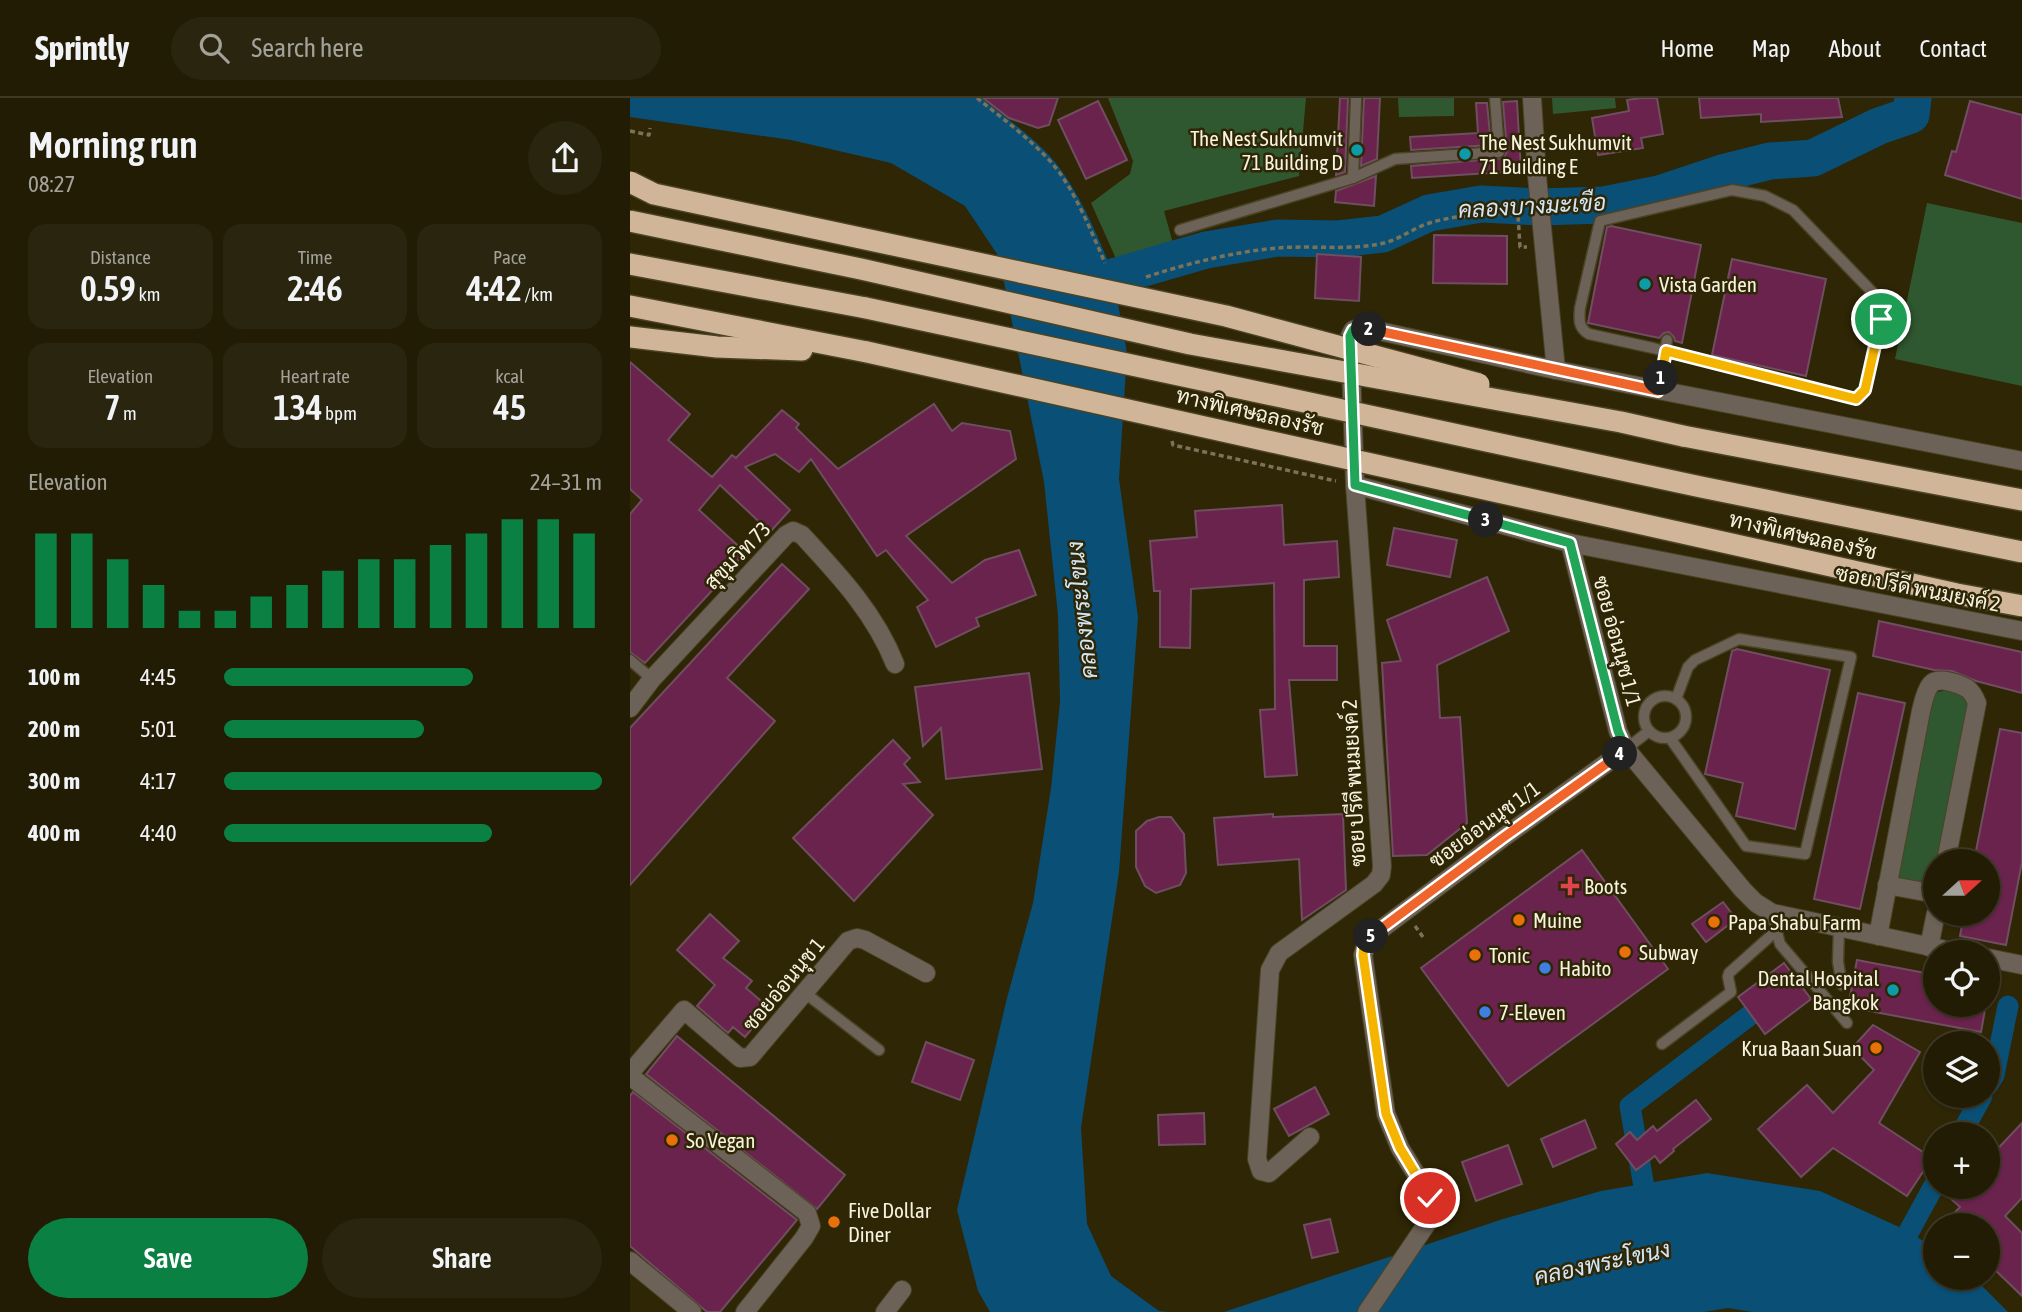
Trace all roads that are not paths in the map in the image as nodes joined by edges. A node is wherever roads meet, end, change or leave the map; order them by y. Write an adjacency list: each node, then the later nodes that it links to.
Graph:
1 (1356, 98): 4 (lane)
2 (1495, 98): 4 (lane)
3 (1532, 98): 13 (street)
4 (1353, 178): 7 (lane)
5 (630, 182): 15 (highway, bridge)
6 (630, 221): 15 (highway, bridge)
7 (1180, 230)
8 (630, 264): 20 (highway, ทางพิเศษฉลองรัช, bridge)
9 (630, 306): 12 (highway, ทางพิเศษฉลองรัช)
10 (630, 337): 12 (highway)
11 (1667, 346): 11 (lane); 14 (lane)
12 (867, 352): 21 (highway, ทางพิเศษฉลองรัช, bridge)
13 (1556, 370): 14 (street, ซอย ปรีดี พนมยงค์ 2); 17 (street, ซอย ปรีดี พนมยงค์ 2)
14 (1658, 391): 16 (street, ซอย ปรีดี พนมยงค์ 2)
15 (1621, 422): 18 (highway, bridge)
16 (2022, 461)
17 (1355, 485): 19 (street, ซอย ปรีดี พนมยงค์ 2); 47 (street, ซอย ปรีดี พนมยงค์ 2)
18 (2022, 500)
19 (1570, 543): 22 (street, ซอย ปรีดี พนมยงค์ 2); 30 (street, ซอย อ่อนนุช 1/1)
20 (2022, 552)
21 (2022, 606)
22 (2022, 631)
23 (630, 660): 25 (lane)
24 (895, 664): 25 (street, สุขุมวิท 73)
25 (652, 679): 27 (street, สุขุมวิท 73)
26 (1676, 699): 28 (lane); 29 (lane); 29 (lane)
27 (630, 708)
28 (1649, 731): 29 (lane); 30 (lane)
29 (1670, 738)
30 (1626, 749): 34 (street); 53 (street, ซอยอ่อนนุช 1/1)
31 (1948, 849): 32 (street)
32 (1887, 885): 33 (street); 36 (street)
33 (1923, 892)
34 (1774, 922): 35 (street); 43 (lane); 44 (lane)
35 (1839, 928): 36 (street); 41 (lane)
36 (1878, 936): 37 (street)
37 (1923, 946)
38 (2000, 960): 39 (street)
39 (2022, 965)
40 (926, 973): 42 (street, ซอยอ่อนนุช 1)
41 (1842, 985)
42 (805, 993): 45 (lane); 46 (street, ซอยอ่อนนุช 1)
43 (1847, 1023)
44 (1661, 1044)
45 (879, 1050)
46 (630, 1075): 51 (street)
47 (1310, 1137)
48 (630, 1261): 50 (street)
49 (902, 1290): 52 (street)
50 (692, 1312)
51 (745, 1312)
52 (885, 1312)
53 (1367, 1312)

